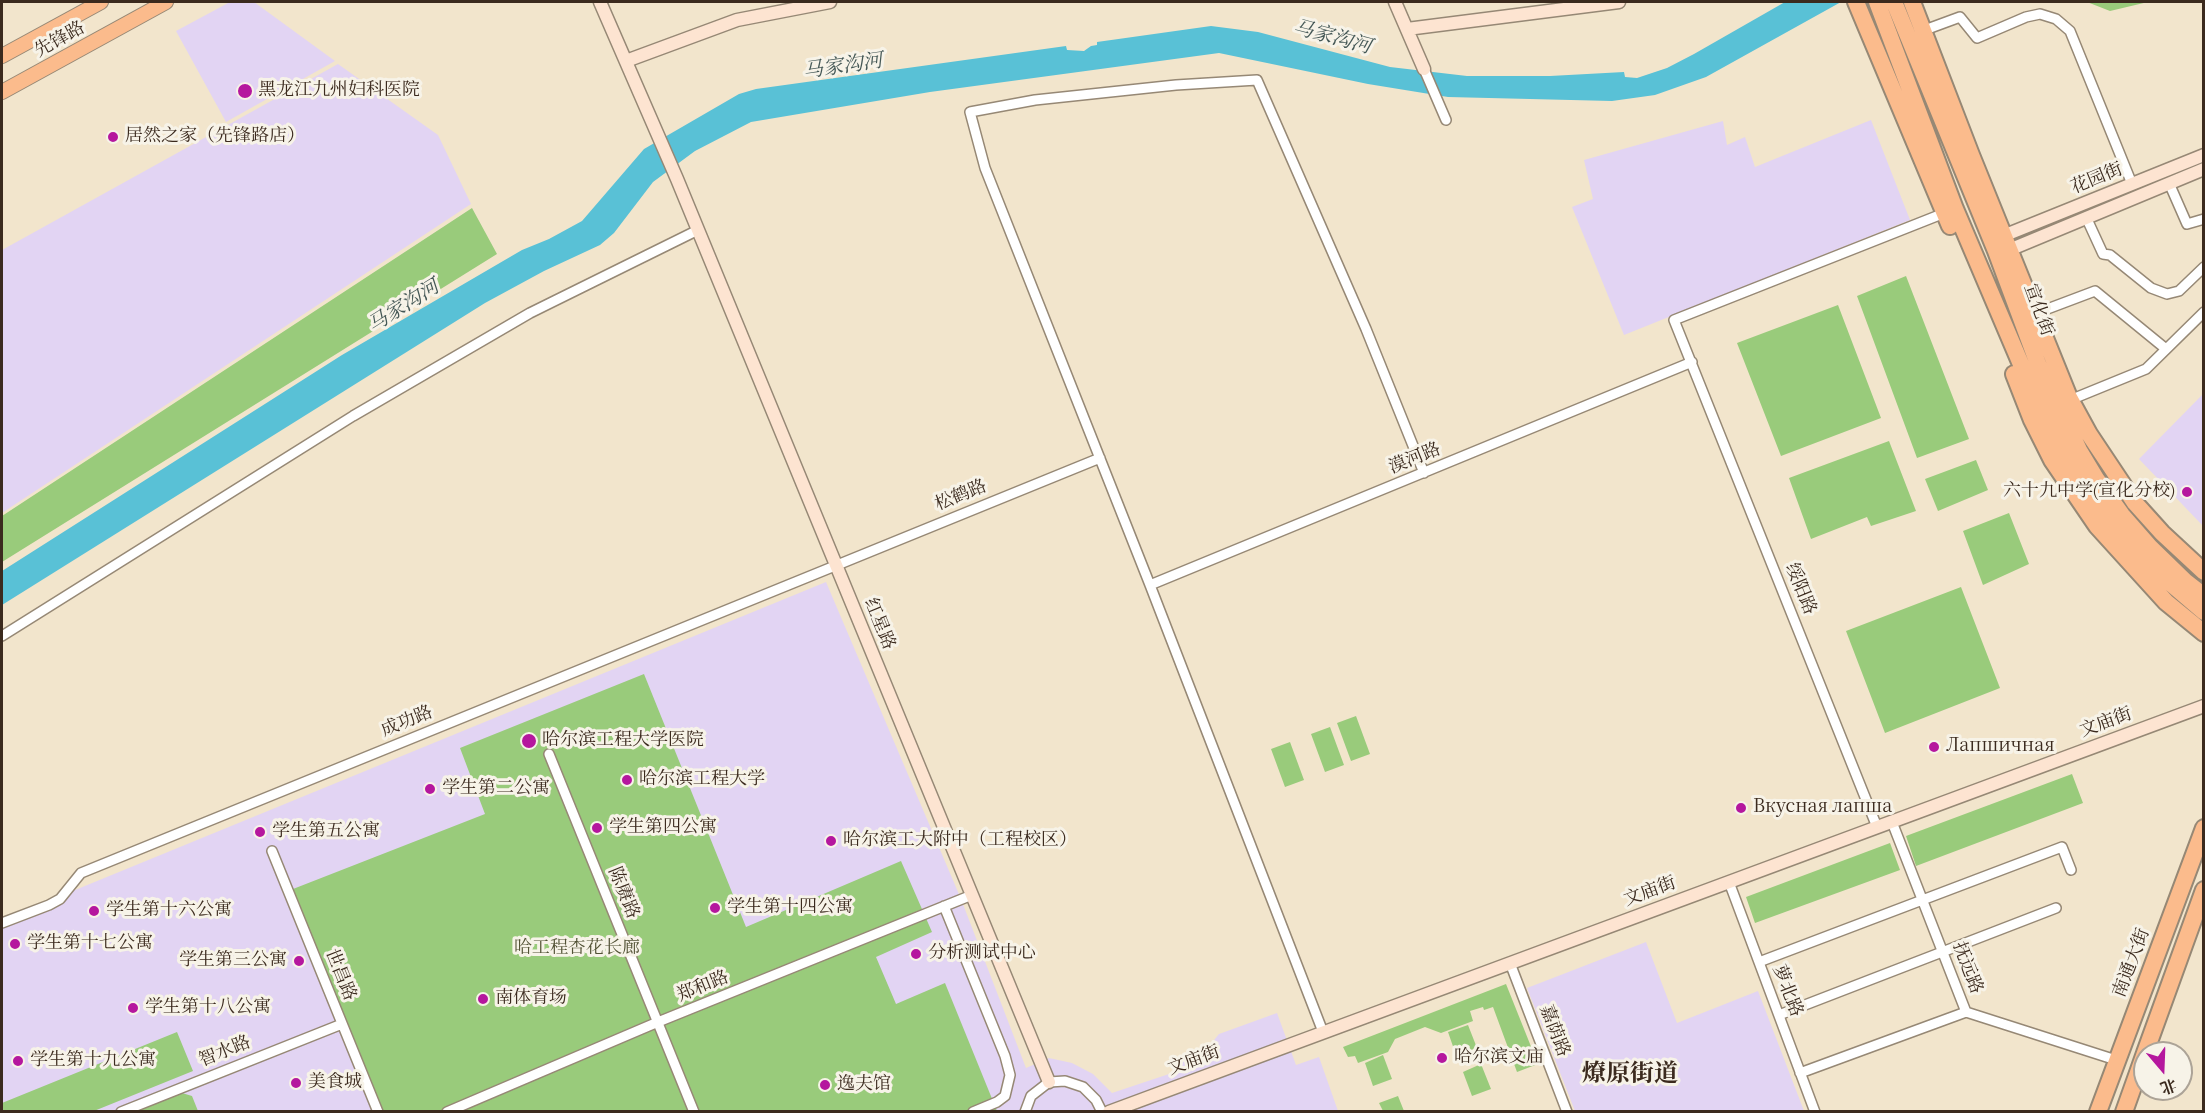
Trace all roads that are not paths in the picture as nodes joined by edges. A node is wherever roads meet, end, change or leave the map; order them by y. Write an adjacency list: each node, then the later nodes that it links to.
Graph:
1 (101, 2): 13 (main road, 先锋路)
2 (166, 2): 16 (main road, 先锋路)
3 (600, 2): 14 (main road, 红星路)
4 (830, 2): 14 (main road)
5 (1395, 2): 11 (main road)
6 (1619, 2): 11 (main road)
7 (1877, 2): 22 (highway)
8 (1894, 2): 27 (highway, 宣化街)
9 (1912, 2): 12 (highway, 宣化街)
10 (1856, 3): 22 (highway)
11 (1407, 29): 15 (main road)
12 (1922, 30): 21 (street); 27 (highway, 宣化街)
13 (2, 56)
14 (626, 61): 25 (main road, 红星路)
15 (1424, 69): 17 (street)
16 (2, 92)
17 (1446, 120)
18 (2204, 155): 21 (main road, 花园街)
19 (2204, 169): 20 (main road, 花园街)
20 (2169, 183): 23 (main road, 花园街); 24 (street)
21 (2132, 184): 27 (main road, 花园街)
22 (1950, 211): 26 (highway); 32 (street, 绥阳路); 34 (highway)
23 (2086, 218): 27 (main road, 花园街); 28 (street)
24 (2204, 219)
25 (698, 230): 37 (main road, 红星路); 43 (street)
26 (1969, 243): 34 (highway); 41 (highway)
27 (2003, 246): 30 (highway, 宣化街); 33 (highway); 40 (highway, 宣化街)
28 (2204, 267)
29 (2204, 312): 31 (street)
30 (2034, 314): 31 (street); 33 (highway, 宣化街)
31 (2166, 349): 33 (street)
32 (1692, 362): 36 (street, 漠河路); 47 (street, 绥阳路)
33 (2070, 400): 38 (highway)
34 (2032, 420): 42 (highway)
35 (1100, 458): 36 (street); 37 (street, 松鹤路); 39 (street)
36 (1424, 473): 39 (street, 漠河路)
37 (835, 564): 53 (main road, 红星路); 57 (street, 成功路)
38 (2204, 572)
39 (1150, 585): 65 (street)
40 (2204, 596)
41 (2204, 612)
42 (2204, 633)
43 (2, 636)
44 (2204, 706): 46 (main road, 文庙街)
45 (549, 754): 63 (street, 陈赓路)
46 (1892, 822): 47 (main road, 文庙街); 54 (street, 抚远路)
47 (1877, 827): 51 (main road, 文庙街)
48 (2204, 828): 67 (highway, 南通大街)
49 (272, 851): 64 (street, 世昌路)
50 (2071, 870): 54 (street)
51 (1729, 882): 59 (street, 萝北路); 60 (main road, 文庙街)
52 (2204, 890): 66 (highway)
53 (972, 895): 55 (street, 郑和路); 69 (main road, 红星路)
54 (1923, 900): 58 (street, 抚远路); 59 (street)
55 (944, 906): 63 (street, 郑和路); 75 (street)
56 (2056, 908): 58 (street)
57 (2, 923)
58 (1943, 952): 61 (street, 抚远路); 62 (street)
59 (1759, 962): 62 (street, 萝北路)
60 (1510, 963): 65 (main road, 文庙街); 79 (street, 嘉荫路)
61 (1966, 1012): 67 (street, 抚远路); 68 (street)
62 (1779, 1015): 68 (street, 萝北路)
63 (658, 1022): 73 (street, 郑和路); 74 (street, 陈赓路)
64 (342, 1024): 71 (street, 智水路); 72 (street, 世昌路)
65 (1323, 1032): 78 (main road, 文庙街)
66 (2149, 1041)
67 (2116, 1060): 81 (highway, 南通大街)
68 (1800, 1073): 80 (street, 萝北路)
69 (1049, 1082): 76 (street); 77 (street)
70 (2133, 1087): 82 (highway)
71 (121, 1112)
72 (378, 1112)
73 (447, 1112)
74 (694, 1112)
75 (974, 1112)
76 (1025, 1112)
77 (1102, 1112)
78 (1109, 1112)
79 (1567, 1112)
80 (1815, 1112)
81 (2098, 1112)
82 (2124, 1112)

